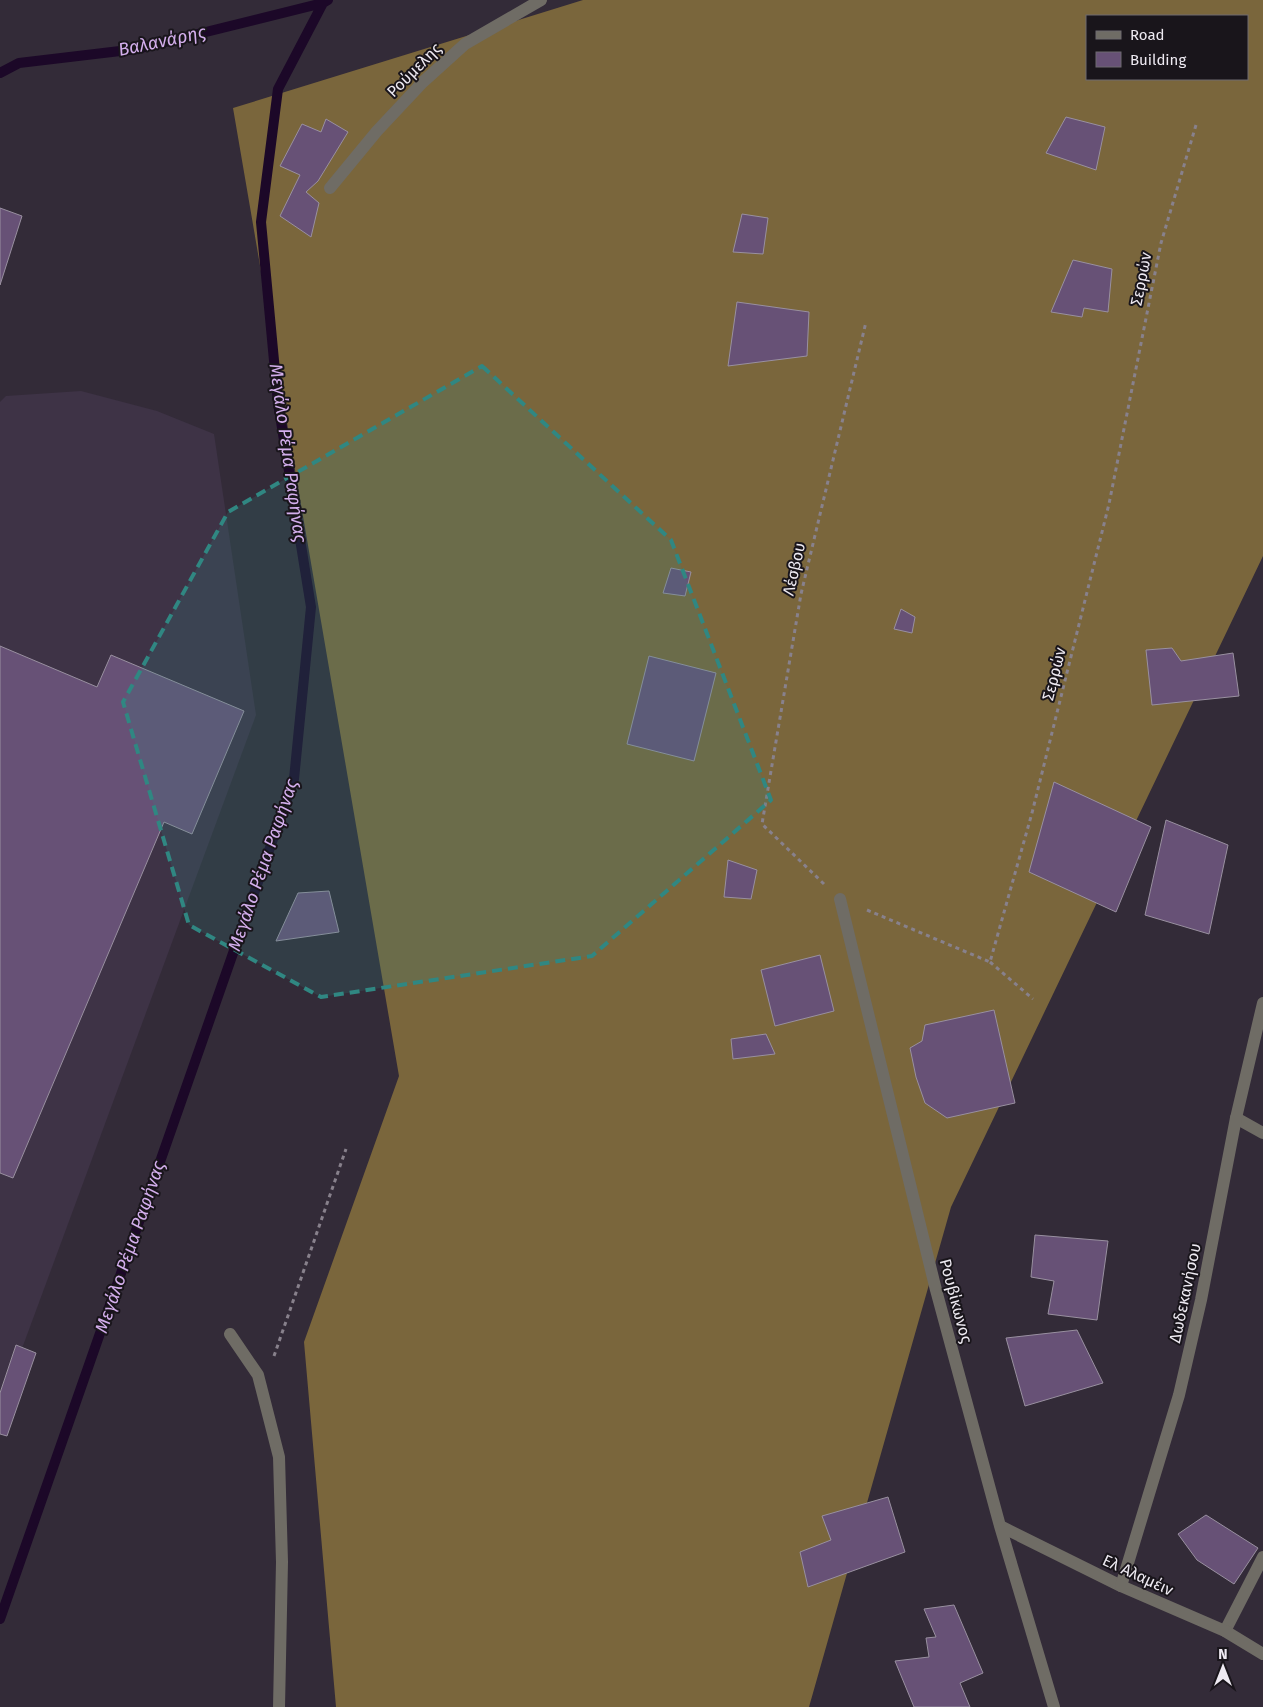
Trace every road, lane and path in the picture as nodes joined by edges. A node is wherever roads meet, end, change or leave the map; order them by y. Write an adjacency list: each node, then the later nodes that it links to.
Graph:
1 (541, 0): 3 (street, Ρούμελης)
2 (1196, 125): 6 (path, Σερρών)
3 (330, 188)
4 (866, 322): 5 (path, Λέσβου)
5 (840, 899): 6 (path); 14 (street, Ρουβίκωνος)
6 (990, 962): 7 (path)
7 (1033, 999)
8 (1263, 1003): 9 (street, Δωδεκανήσου)
9 (1236, 1118): 10 (street); 16 (street, Δωδεκανήσου)
10 (1263, 1133)
11 (346, 1149): 13 (path)
12 (230, 1334): 13 (street)
13 (262, 1389): 19 (street)
14 (1000, 1526): 16 (street, Ελ Αλαμέιν); 20 (street, Ρουβίκωνος)
15 (1263, 1557): 17 (street)
16 (1121, 1586): 17 (street, Ελ Αλαμέιν)
17 (1225, 1631): 18 (street, Ελ Αλαμέιν)
18 (1263, 1654)
19 (279, 1707)
20 (1054, 1707)

